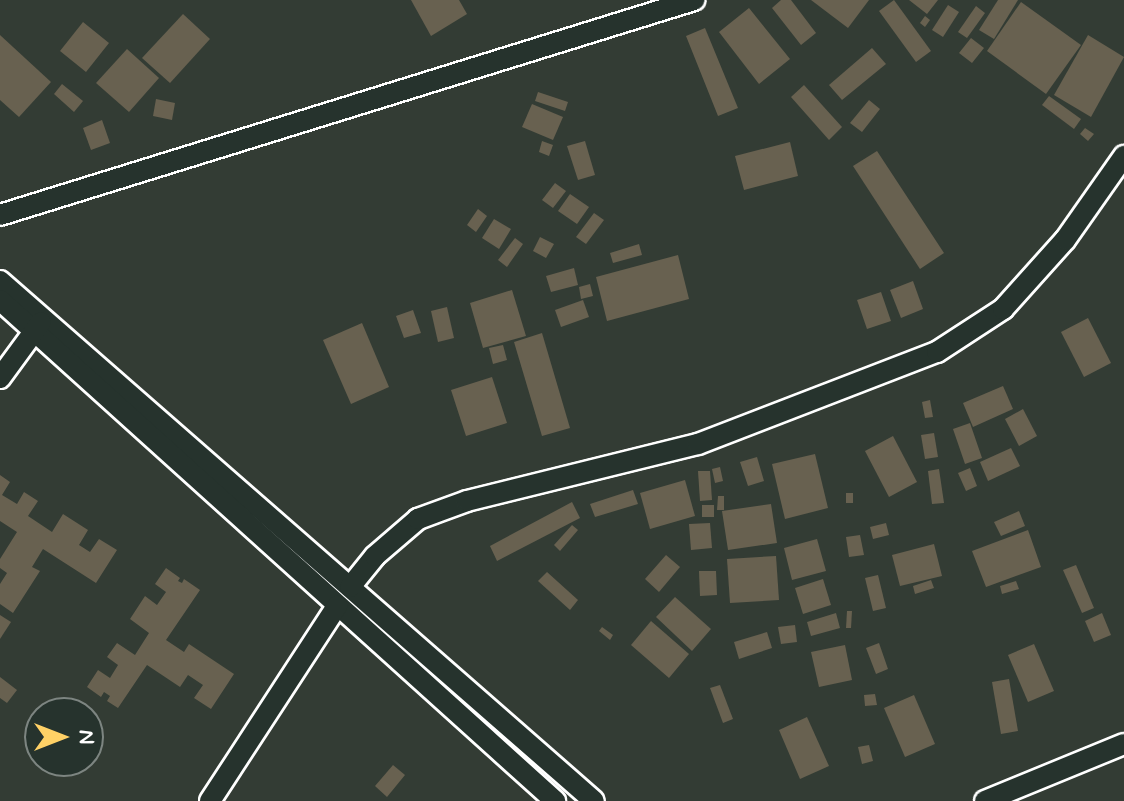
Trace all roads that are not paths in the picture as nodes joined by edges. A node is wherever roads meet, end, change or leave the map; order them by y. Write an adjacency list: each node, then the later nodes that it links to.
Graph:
1 (694, 0): 3 (street)
2 (1124, 156): 8 (street)
3 (0, 215)
4 (0, 281): 6 (street)
5 (0, 300): 6 (street)
6 (38, 324): 7 (street); 8 (street); 9 (street)
7 (0, 378)
8 (350, 587): 13 (street)
9 (337, 606): 11 (street); 12 (street)
10 (1124, 744): 14 (street)
11 (210, 801)
12 (555, 801)
13 (594, 801)
14 (985, 801)

